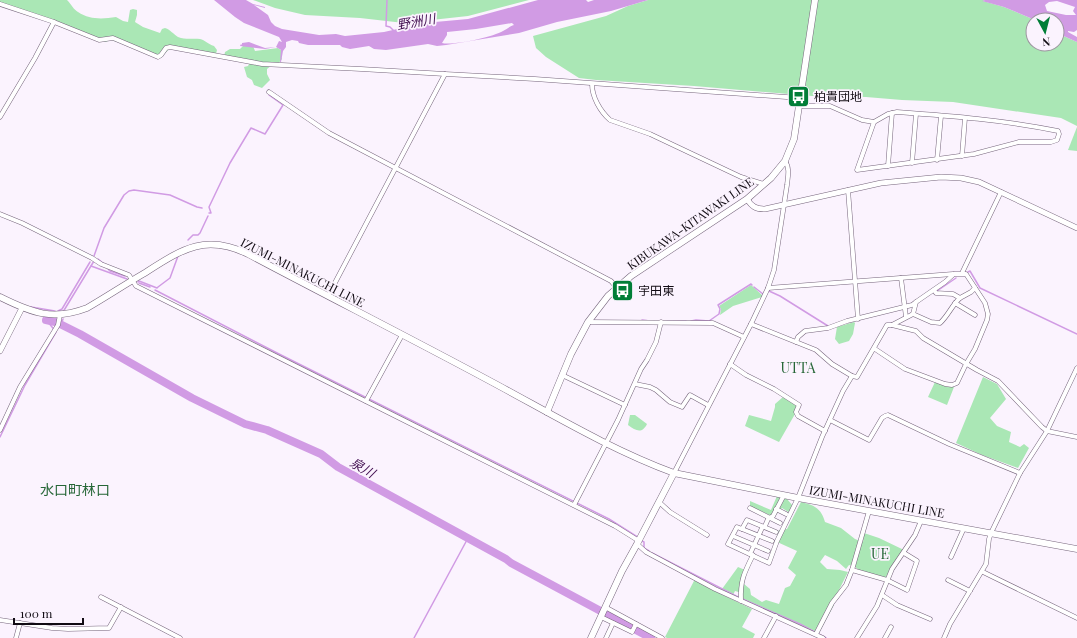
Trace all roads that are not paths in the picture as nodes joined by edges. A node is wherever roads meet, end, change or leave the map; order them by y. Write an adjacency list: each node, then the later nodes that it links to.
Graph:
1 (814, 0): 7 (main road, KIBUKAWA-KITAWAKI LINE)
2 (0, 4): 3 (street)
3 (54, 22): 4 (street); 12 (street)
4 (445, 74): 5 (street); 20 (street)
5 (592, 84): 7 (street); 21 (street)
6 (269, 92): 20 (street)
7 (800, 98): 8 (main road, KIBUKAWA-KITAWAKI LINE)
8 (798, 106): 14 (street); 17 (main road, KIBUKAWA-KITAWAKI LINE)
9 (892, 112): 10 (street); 14 (street); 19 (street)
10 (916, 114): 11 (street); 18 (street)
11 (941, 116): 13 (street); 16 (street)
12 (0, 117)
13 (965, 118): 15 (street); 15 (street)
14 (874, 122): 19 (street)
15 (962, 156): 16 (street)
16 (937, 160): 18 (street)
17 (785, 161): 21 (main road, KIBUKAWA-KITAWAKI LINE); 25 (street)
18 (912, 163): 19 (street)
19 (888, 166)
20 (396, 168): 33 (street); 37 (street)
21 (764, 185): 24 (main road, KIBUKAWA-KITAWAKI LINE)
22 (848, 190): 23 (street); 25 (street); 32 (street)
23 (1001, 192): 27 (street); 28 (street)
24 (747, 199): 25 (street); 33 (main road, KIBUKAWA-KITAWAKI LINE)
25 (784, 205): 34 (street)
26 (0, 214): 31 (street)
27 (1077, 228)
28 (962, 273): 29 (street); 35 (street)
29 (954, 274): 30 (street); 36 (street)
30 (901, 278): 32 (street); 42 (street)
31 (132, 280): 37 (main road, IZUMI-MINAKUCHI LINE); 45 (main road, IZUMI-MINAKUCHI LINE); 64 (street)
32 (854, 281): 34 (street); 48 (street)
33 (617, 288): 49 (main road, KIBUKAWA-KITAWAKI LINE)
34 (768, 288): 51 (street)
35 (974, 288): 39 (street); 59 (street)
36 (934, 290): 39 (street); 40 (street)
37 (328, 296): 53 (main road, IZUMI-MINAKUCHI LINE)
38 (0, 297): 43 (main road, IZUMI-MINAKUCHI LINE)
39 (960, 298): 41 (street)
40 (916, 302): 42 (street); 44 (street)
41 (955, 303): 44 (street); 46 (street)
42 (904, 306): 47 (street); 48 (street)
43 (22, 308): 45 (main road, IZUMI-MINAKUCHI LINE); 57 (street)
44 (914, 314): 47 (street)
45 (60, 315): 69 (street)
46 (975, 315)
47 (906, 317): 52 (street)
48 (858, 318): 55 (street)
49 (588, 322): 50 (street); 61 (main road, KIBUKAWA-KITAWAKI LINE)
50 (661, 322): 54 (street); 63 (street)
51 (751, 324): 54 (street); 55 (street)
52 (892, 325): 56 (street); 59 (street)
53 (402, 335): 64 (street); 67 (main road, IZUMI-MINAKUCHI LINE)
54 (744, 337): 58 (street)
55 (796, 342): 62 (street)
56 (874, 349): 59 (street); 62 (street)
57 (0, 351)
58 (730, 364): 66 (street); 71 (street)
59 (966, 364): 70 (street)
60 (1077, 368): 70 (street)
61 (562, 375): 65 (street); 67 (main road, KIBUKAWA-KITAWAKI LINE)
62 (852, 376): 68 (street)
63 (635, 384): 65 (street); 66 (street)
64 (366, 401): 79 (street)
65 (625, 405): 73 (street)
66 (708, 405): 74 (street)
67 (547, 412): 73 (main road)
68 (830, 420): 71 (street); 75 (street)
69 (0, 430)
70 (1047, 430): 72 (street); 75 (street)
71 (825, 431): 77 (street)
72 (1077, 437)
73 (606, 443): 74 (main road); 79 (street)
74 (674, 473): 76 (main road, IZUMI-MINAKUCHI LINE); 78 (main road)
75 (1020, 473): 91 (street)
76 (784, 495): 77 (main road, IZUMI-MINAKUCHI LINE); 81 (street)
77 (798, 498): 82 (main road, IZUMI-MINAKUCHI LINE); 101 (street)
78 (658, 502): 92 (street); 96 (main road)
79 (574, 505): 96 (street)
80 (750, 508): 84 (street)
81 (776, 509): 83 (street); 84 (street)
82 (869, 511): 85 (main road, IZUMI-MINAKUCHI LINE); 103 (street)
83 (786, 514)
84 (769, 518): 86 (street); 87 (street)
85 (921, 521): 88 (main road, IZUMI-MINAKUCHI LINE); 100 (street)
86 (780, 523)
87 (764, 527): 89 (street); 90 (street); 94 (street)
88 (964, 528): 91 (main road, IZUMI-MINAKUCHI LINE); 102 (street)
89 (742, 529): 93 (street); 94 (street)
90 (776, 532)
91 (991, 533): 98 (main road, IZUMI-MINAKUCHI LINE); 104 (street)
92 (707, 535)
93 (733, 536): 97 (street); 101 (street)
94 (758, 536): 95 (street); 97 (street)
95 (772, 541)
96 (638, 542): 110 (street); 112 (main road)
97 (754, 545): 99 (street); 101 (street)
98 (1077, 549)
99 (768, 551)
100 (904, 553): 105 (street); 105 (street)
101 (751, 555): 110 (street)
102 (951, 558)
103 (852, 570): 105 (street); 124 (street)
104 (983, 572): 107 (street); 115 (street)
105 (887, 580): 108 (street)
106 (948, 580): 107 (street)
107 (970, 591): 134 (street)
108 (882, 595): 116 (street); 132 (street)
109 (101, 597): 111 (street)
110 (741, 601): 113 (street)
111 (121, 607): 118 (street); 123 (street)
112 (605, 607): 114 (main road); 121 (street)
113 (776, 616): 124 (street); 130 (street)
114 (602, 617): 119 (street); 127 (main road)
115 (1077, 618)
116 (930, 619)
117 (0, 620): 118 (street)
118 (20, 623): 125 (street)
119 (614, 623): 121 (street); 128 (street)
120 (165, 624): 123 (street)
121 (636, 624): 129 (street)
122 (891, 627): 133 (street)
123 (162, 628): 126 (street)
124 (816, 634): 131 (street)
125 (16, 638)
126 (180, 638)
127 (591, 638)
128 (606, 638)
129 (662, 638)
130 (764, 638)
131 (823, 638)
132 (857, 638)
133 (885, 638)
134 (944, 638)

